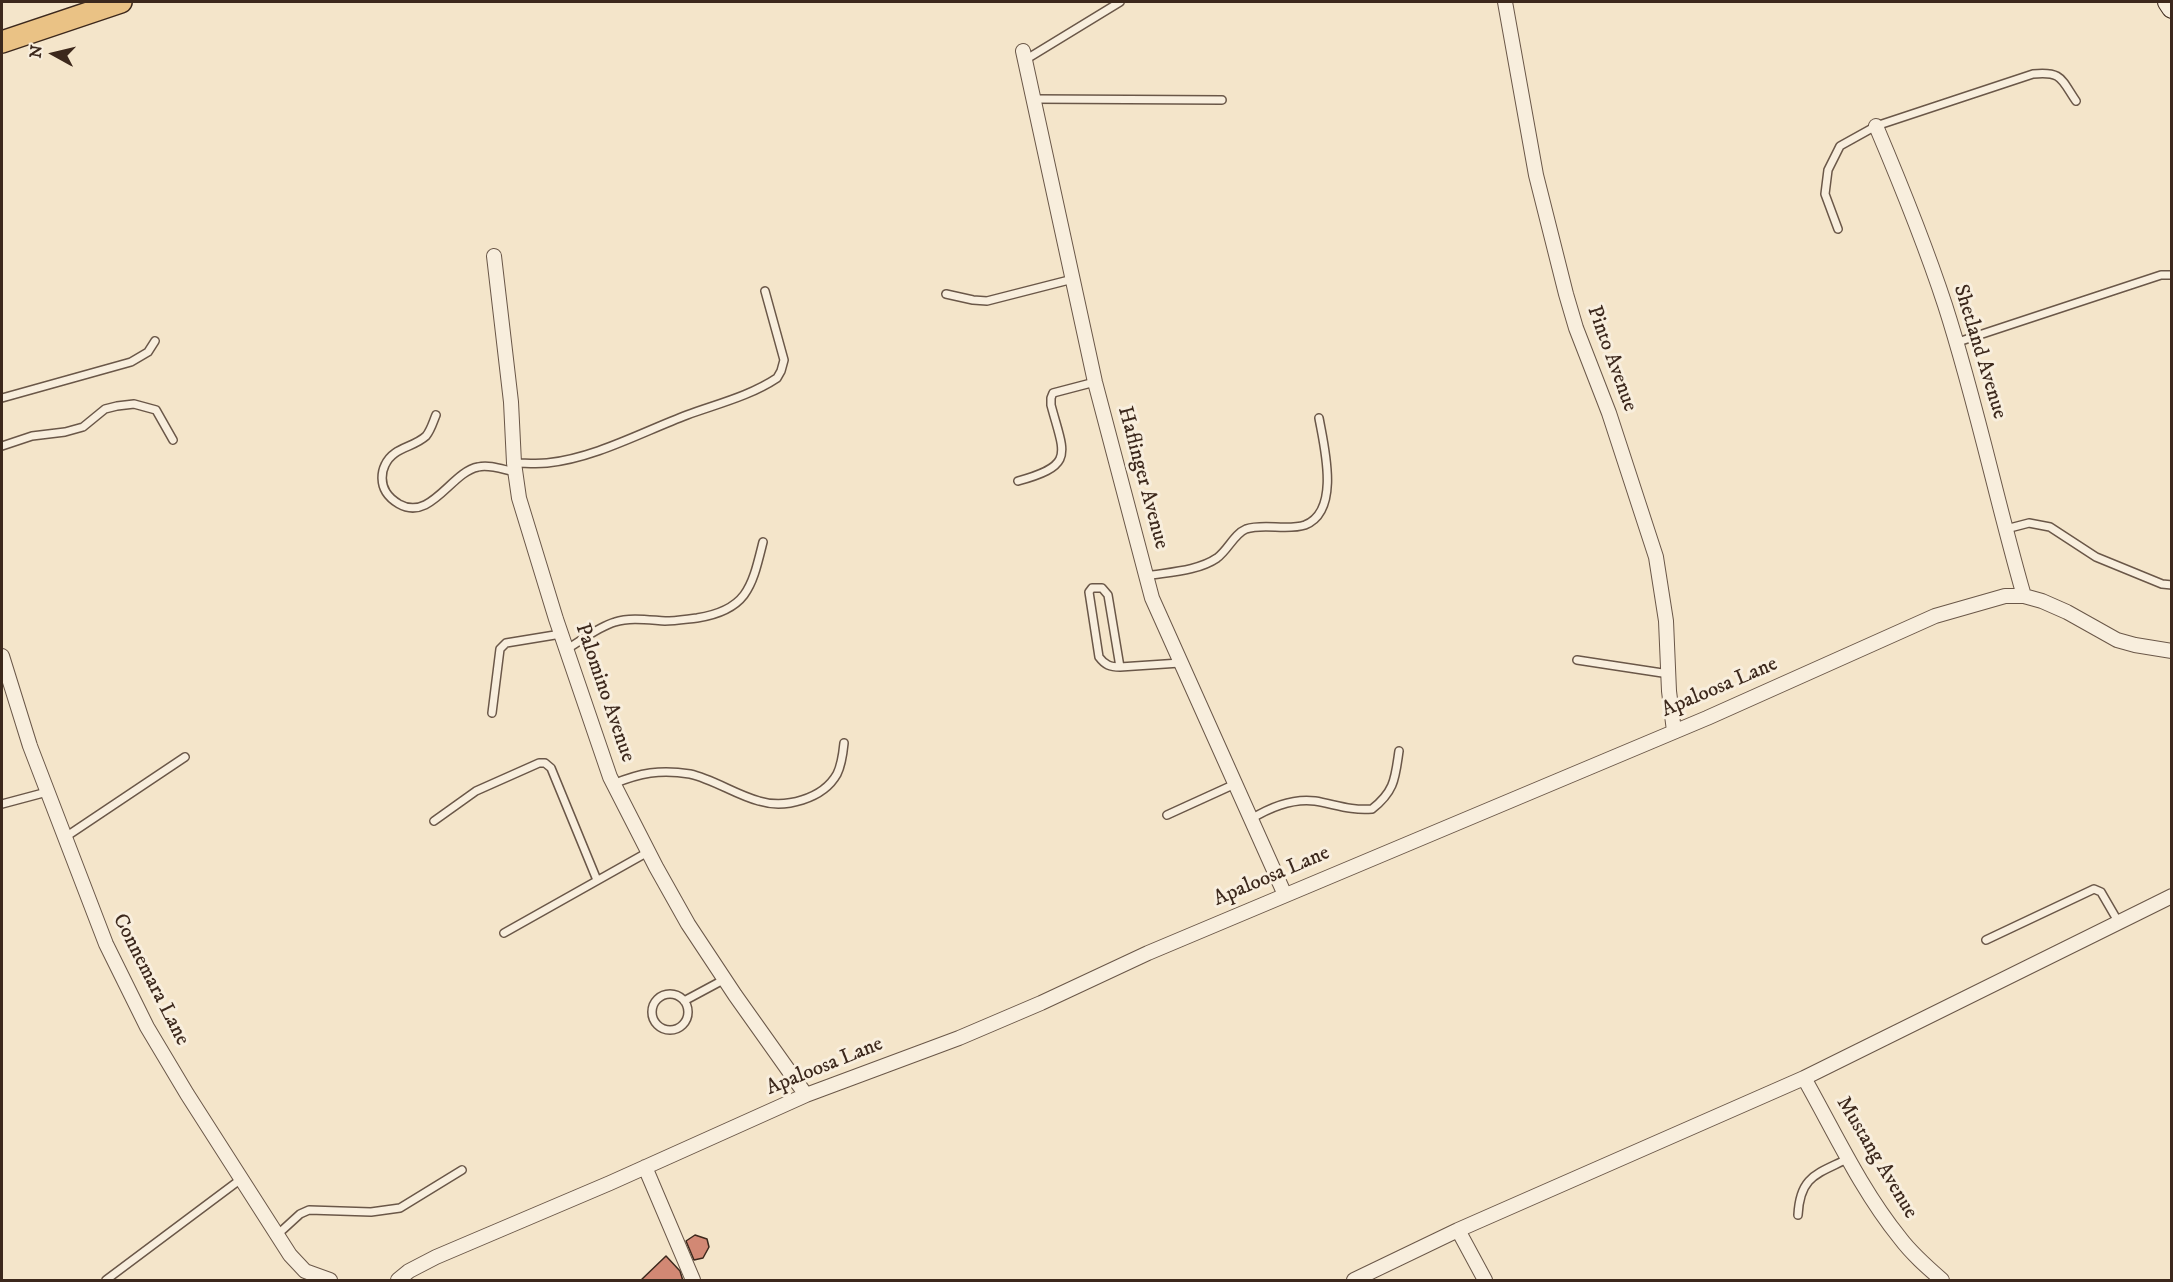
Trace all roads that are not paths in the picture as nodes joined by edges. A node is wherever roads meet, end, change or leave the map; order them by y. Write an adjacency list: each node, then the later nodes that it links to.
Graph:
1 (121, 2): 4 (main road)
2 (1120, 2): 5 (lane)
3 (1505, 2): 38 (street, Pinto Avenue)
4 (2, 42)
5 (1024, 56): 6 (street, Haflinger Avenue)
6 (1034, 99): 7 (lane); 13 (street, Haflinger Avenue)
7 (1222, 100)
8 (2076, 101): 9 (lane)
9 (1876, 126): 10 (lane); 17 (street, Shetland Avenue)
10 (1838, 229)
11 (494, 256): 24 (street, Palomino Avenue)
12 (2172, 275): 17 (lane)
13 (1073, 279): 15 (lane); 18 (street, Haflinger Avenue)
14 (765, 291): 24 (lane)
15 (946, 294)
16 (154, 341): 19 (lane)
17 (1955, 343): 26 (street, Shetland Avenue)
18 (1095, 382): 25 (lane); 28 (street, Haflinger Avenue)
19 (2, 398)
20 (436, 415): 24 (lane)
21 (1319, 418): 28 (lane)
22 (173, 440): 23 (lane)
23 (2, 446)
24 (515, 467): 31 (street, Palomino Avenue)
25 (1018, 481)
26 (2006, 529): 29 (lane); 30 (street, Shetland Avenue)
27 (763, 542): 32 (lane)
28 (1146, 576): 36 (street, Haflinger Avenue)
29 (2172, 585)
30 (2024, 596): 33 (street, Apaloosa Lane); 40 (street, Apaloosa Lane)
31 (561, 634): 32 (street, Palomino Avenue); 39 (lane)
32 (566, 649): 44 (street, Palomino Avenue)
33 (2172, 651)
34 (2, 656): 46 (street, Connemara Lane)
35 (1576, 660): 38 (lane)
36 (1180, 663): 37 (lane); 45 (street, Haflinger Avenue)
37 (1120, 667): 37 (lane)
38 (1669, 674): 40 (street, Pinto Avenue)
39 (492, 713)
40 (1674, 731): 54 (street, Apaloosa Lane)
41 (844, 743): 44 (lane)
42 (1399, 751): 49 (lane)
43 (185, 757): 51 (lane)
44 (613, 784): 52 (street, Palomino Avenue)
45 (1235, 784): 48 (lane); 49 (street, Haflinger Avenue)
46 (47, 792): 47 (lane); 51 (street, Connemara Lane)
47 (2, 804)
48 (1167, 815)
49 (1251, 819): 54 (street, Haflinger Avenue)
50 (434, 821): 53 (lane)
51 (64, 838): 66 (street, Connemara Lane)
52 (648, 852): 53 (lane); 59 (street, Palomino Avenue)
53 (597, 880): 57 (lane)
54 (1285, 895): 62 (street, Apaloosa Lane)
55 (2172, 896): 56 (street)
56 (2120, 922): 58 (lane); 61 (street)
57 (504, 933)
58 (1986, 940)
59 (725, 980): 60 (lane); 62 (street, Palomino Avenue)
60 (684, 1001): 60 (lane)
61 (1804, 1078): 63 (street, Mustang Avenue); 68 (street)
62 (806, 1095): 64 (street, Apaloosa Lane)
63 (1849, 1158): 67 (lane); 76 (street, Mustang Avenue)
64 (645, 1167): 72 (street, Apaloosa Lane); 73 (street)
65 (462, 1170): 69 (lane)
66 (242, 1179): 69 (street, Connemara Lane); 70 (lane)
67 (1798, 1215)
68 (1458, 1230): 74 (street); 75 (street)
69 (277, 1235): 71 (street, Connemara Lane)
70 (106, 1280)
71 (330, 1281)
72 (398, 1281)
73 (693, 1281)
74 (1354, 1281)
75 (1485, 1281)
76 (1942, 1281)

